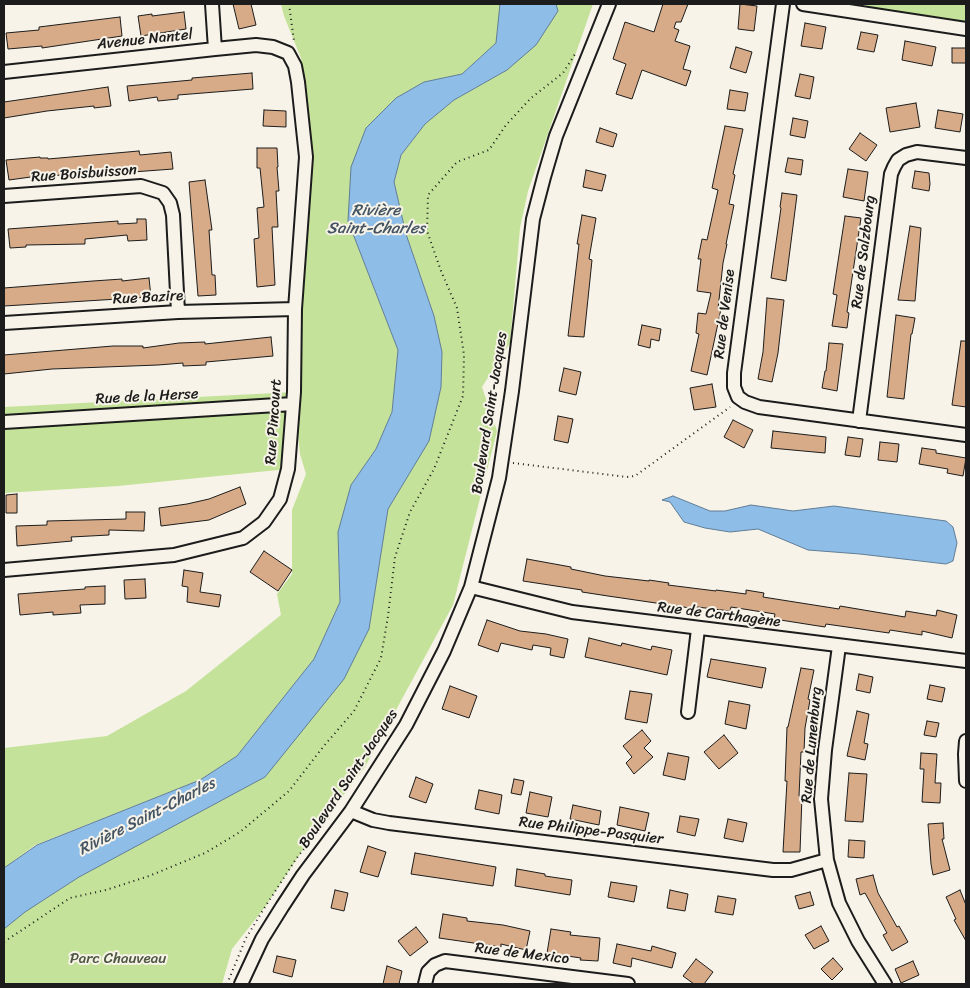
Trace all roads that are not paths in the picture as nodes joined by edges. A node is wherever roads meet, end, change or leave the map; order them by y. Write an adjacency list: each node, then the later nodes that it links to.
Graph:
1 (212, 4): 6 (street)
2 (609, 4): 19 (street, Boulevard Saint-Jacques)
3 (782, 4): 15 (street, Rue de Venise)
4 (803, 4): 5 (street)
5 (966, 29)
6 (215, 49): 7 (street, Avenue Nantel); 8 (street, Avenue Nantel)
7 (288, 53): 11 (street, Rue Pincourt)
8 (4, 72)
9 (966, 158): 15 (street, Rue de Salzbourg)
10 (4, 196): 12 (street, Rue Boisbuisson)
11 (295, 309): 12 (street, Rue Bazire); 14 (street, Rue Pincourt)
12 (178, 312): 13 (street, Rue Bazire)
13 (4, 323)
14 (293, 404): 16 (street, Rue de la Herse); 18 (street, Rue Pincourt)
15 (859, 421): 17 (street)
16 (4, 422)
17 (966, 435)
18 (4, 570)
19 (471, 587): 20 (street, Rue de Carthagène); 26 (street, Boulevard Saint-Jacques)
20 (698, 629): 21 (street, Rue de Carthagène); 23 (street)
21 (839, 646): 22 (street, Rue de Carthagène); 27 (street, Rue de Lunenburg)
22 (966, 661)
23 (688, 712)
24 (966, 741): 25 (street)
25 (966, 780)
26 (351, 812): 27 (street, Rue Philippe-Pasquier); 28 (street, Boulevard Saint-Jacques)
27 (827, 860): 31 (street, Rue de Lunenburg)
28 (241, 984)
29 (424, 984): 30 (street, Rue de Mexico)
30 (628, 984)
31 (885, 984)

